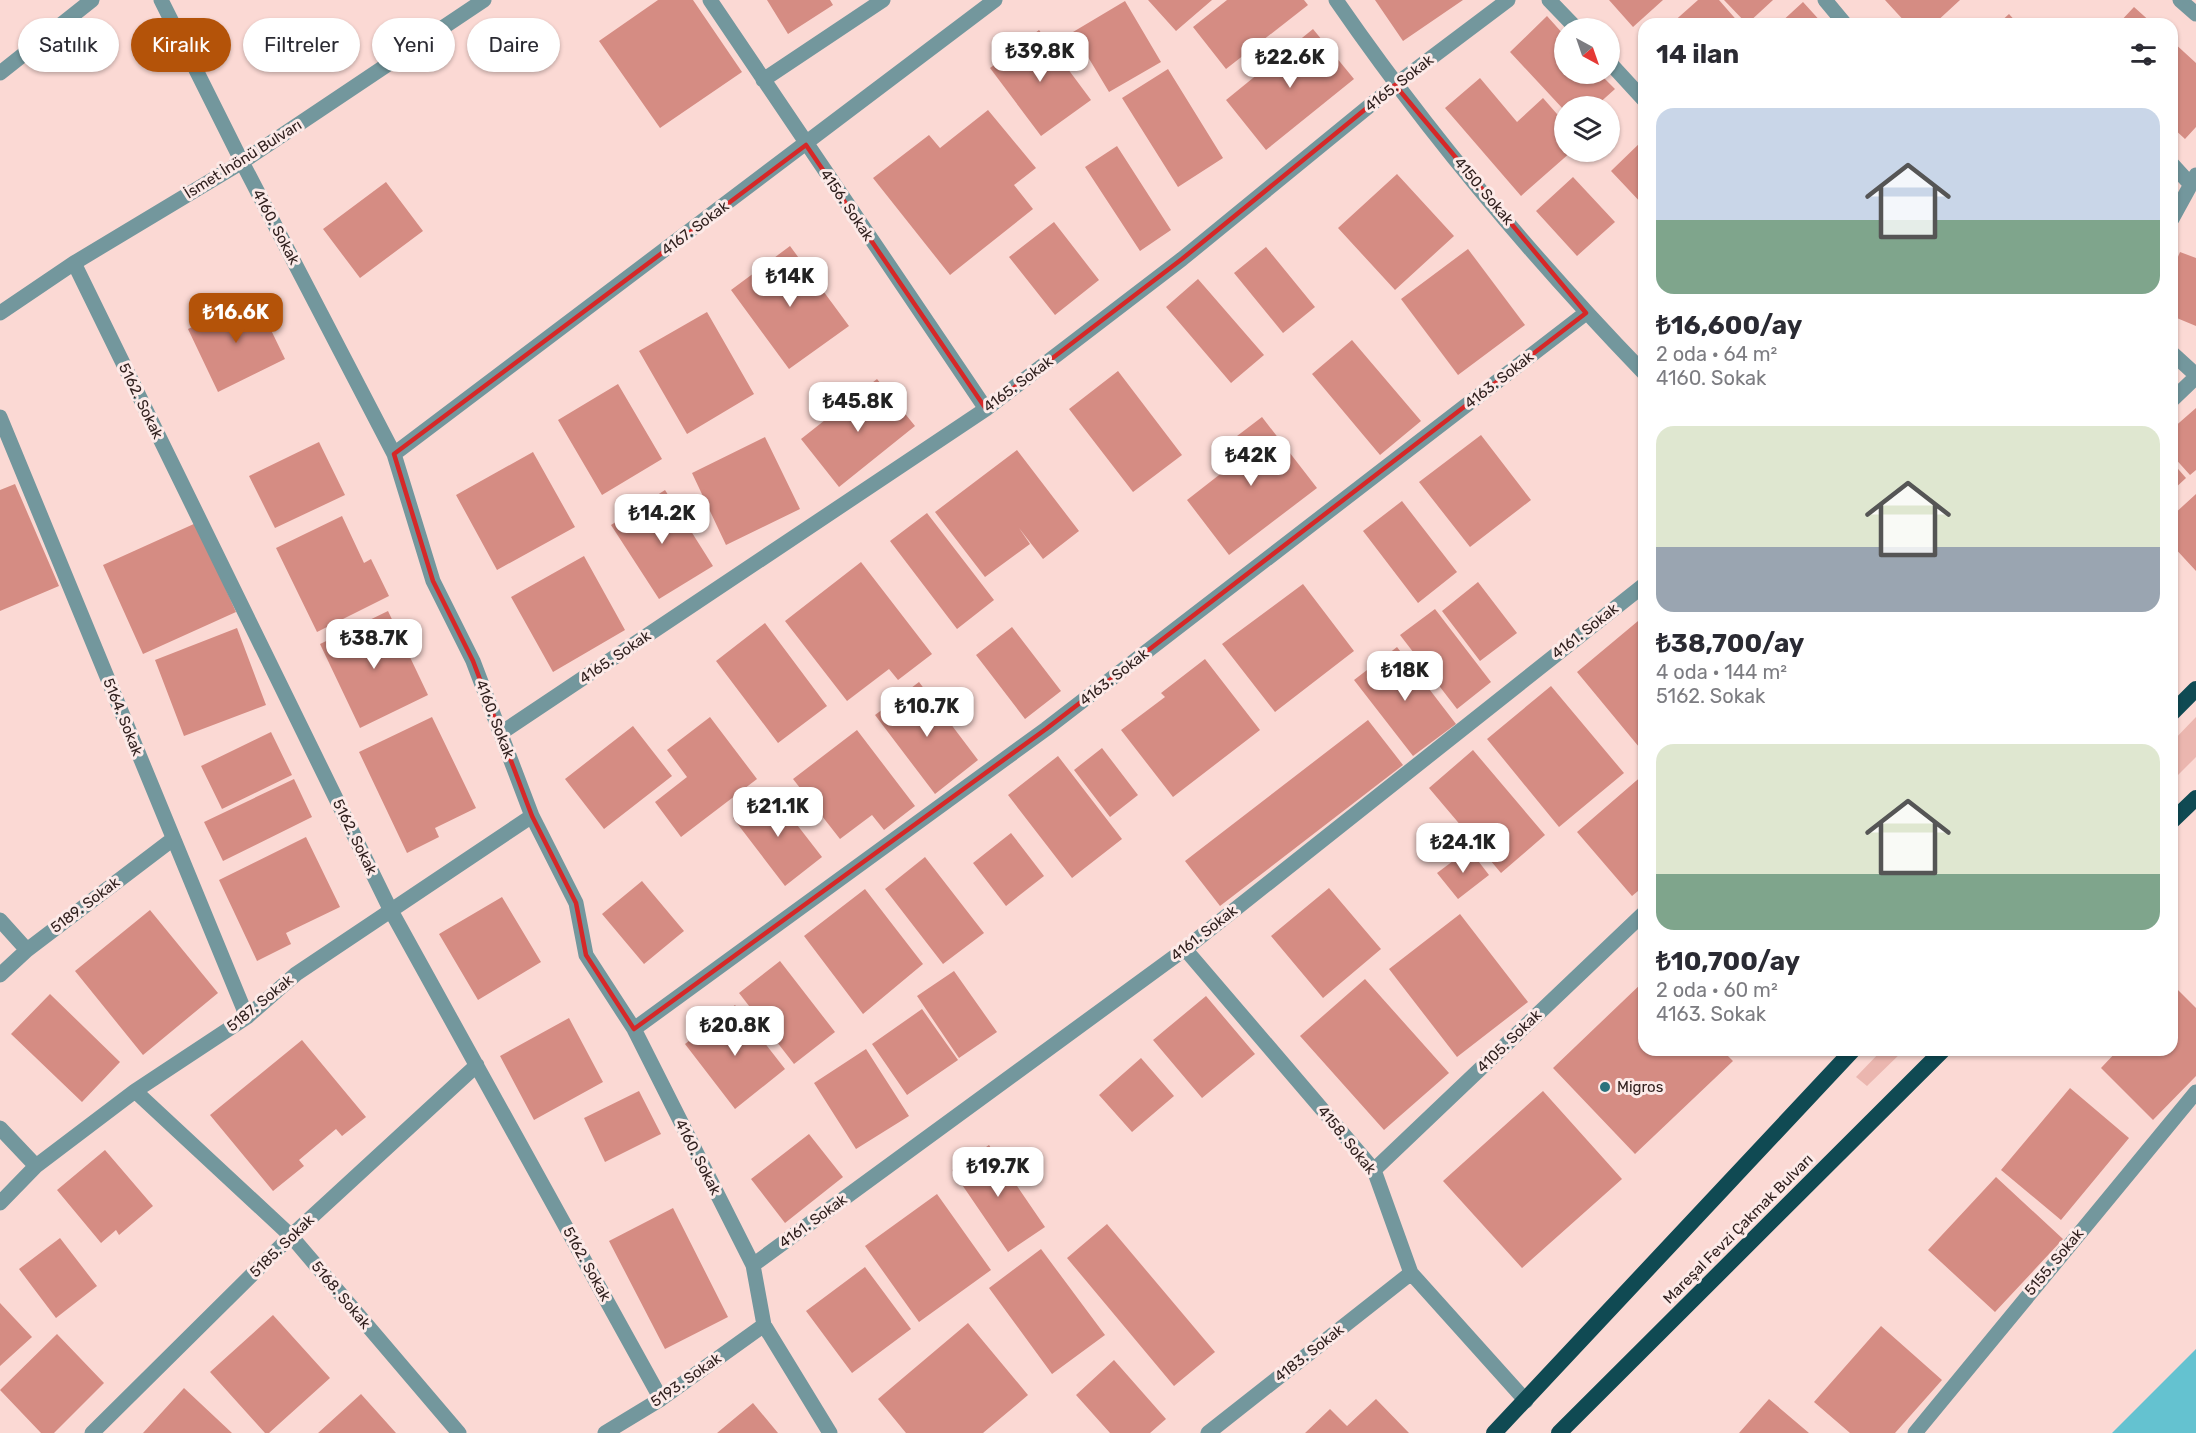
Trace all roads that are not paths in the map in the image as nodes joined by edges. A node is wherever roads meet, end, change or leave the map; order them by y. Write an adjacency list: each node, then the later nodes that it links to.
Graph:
1 (92, 0): 15 (street)
2 (161, 0): 21 (street, 4160. Sokak)
3 (484, 0): 21 (street, İsmet İnönü Bulvarı)
4 (710, 0): 17 (street, 4156. Sokak)
5 (883, 0): 17 (street)
6 (995, 0): 20 (street, 4167. Sokak)
7 (1336, 0): 18 (street, 4150. Sokak)
8 (1508, 0): 18 (street, 4165. Sokak)
9 (1549, 0): 13 (street)
10 (1826, 0): 14 (street)
11 (2180, 0): 12 (street)
12 (2196, 14)
13 (1566, 18)
14 (1840, 18)
15 (0, 73)
16 (1620, 74): 19 (street)
17 (763, 80): 20 (street, 4156. Sokak)
18 (1395, 85): 27 (street, 4150. Sokak); 32 (street, 4165. Sokak)
19 (1638, 93)
20 (806, 145): 32 (street, 4156. Sokak); 34 (street, 4167. Sokak)
21 (242, 162): 25 (street, İsmet İnönü Bulvarı); 34 (street, 4160. Sokak)
22 (2178, 169): 23 (street)
23 (2193, 180): 24 (street)
24 (2178, 208)
25 (74, 262): 26 (street, İsmet İnönü Bulvarı); 43 (street, 5162. Sokak)
26 (0, 313)
27 (1586, 313): 29 (street, 4150. Sokak); 50 (street, 4163. Sokak)
28 (2178, 358): 30 (street)
29 (1638, 367)
30 (2196, 376): 31 (street)
31 (2178, 394)
32 (986, 409): 38 (street, 4165. Sokak)
33 (0, 417): 42 (street, 5164. Sokak)
34 (394, 454): 38 (street, 4160. Sokak)
35 (1638, 590): 46 (street, 4161. Sokak)
36 (2196, 689): 37 (highway)
37 (2178, 707)
38 (501, 733): 41 (street, 4160. Sokak)
39 (2196, 798): 40 (highway)
40 (2178, 815)
41 (532, 816): 43 (street, 5187. Sokak); 50 (street, 4160. Sokak)
42 (173, 838): 47 (street, 5189. Sokak); 49 (street, 5164. Sokak)
43 (390, 909): 49 (street, 5187. Sokak); 53 (street, 5162. Sokak)
44 (1638, 919): 58 (street, 4105. Sokak)
45 (0, 920): 47 (street)
46 (1185, 949): 58 (street, 4158. Sokak); 61 (street, 4161. Sokak)
47 (27, 950): 48 (street, 5189. Sokak)
48 (0, 975)
49 (247, 1017): 54 (street, 5187. Sokak)
50 (634, 1029): 61 (street, 4160. Sokak)
51 (1847, 1056): 65 (highway)
52 (1937, 1056): 72 (highway, Mareşal Fevzi Çakmak Bulvarı)
53 (477, 1065): 60 (street, 5185. Sokak); 64 (street, 5162. Sokak)
54 (135, 1091): 57 (street, 5187. Sokak); 60 (street, 5168. Sokak)
55 (2196, 1092): 73 (street, 5155. Sokak)
56 (0, 1128): 57 (street)
57 (36, 1166): 59 (street, 5187. Sokak)
58 (1374, 1170): 62 (street, 4158. Sokak)
59 (0, 1203)
60 (291, 1236): 66 (street, 5185. Sokak); 67 (street, 5168. Sokak)
61 (753, 1266): 63 (street, 4160. Sokak)
62 (1411, 1273): 65 (street, 4158. Sokak); 70 (street, 4183. Sokak)
63 (765, 1324): 64 (street, 5193. Sokak); 69 (street, 4160. Sokak)
64 (661, 1399): 68 (street, 5193. Sokak)
65 (1526, 1401): 71 (highway)
66 (92, 1433)
67 (459, 1433)
68 (605, 1433)
69 (830, 1433)
70 (1208, 1433)
71 (1494, 1433)
72 (1559, 1433)
73 (1915, 1433)

